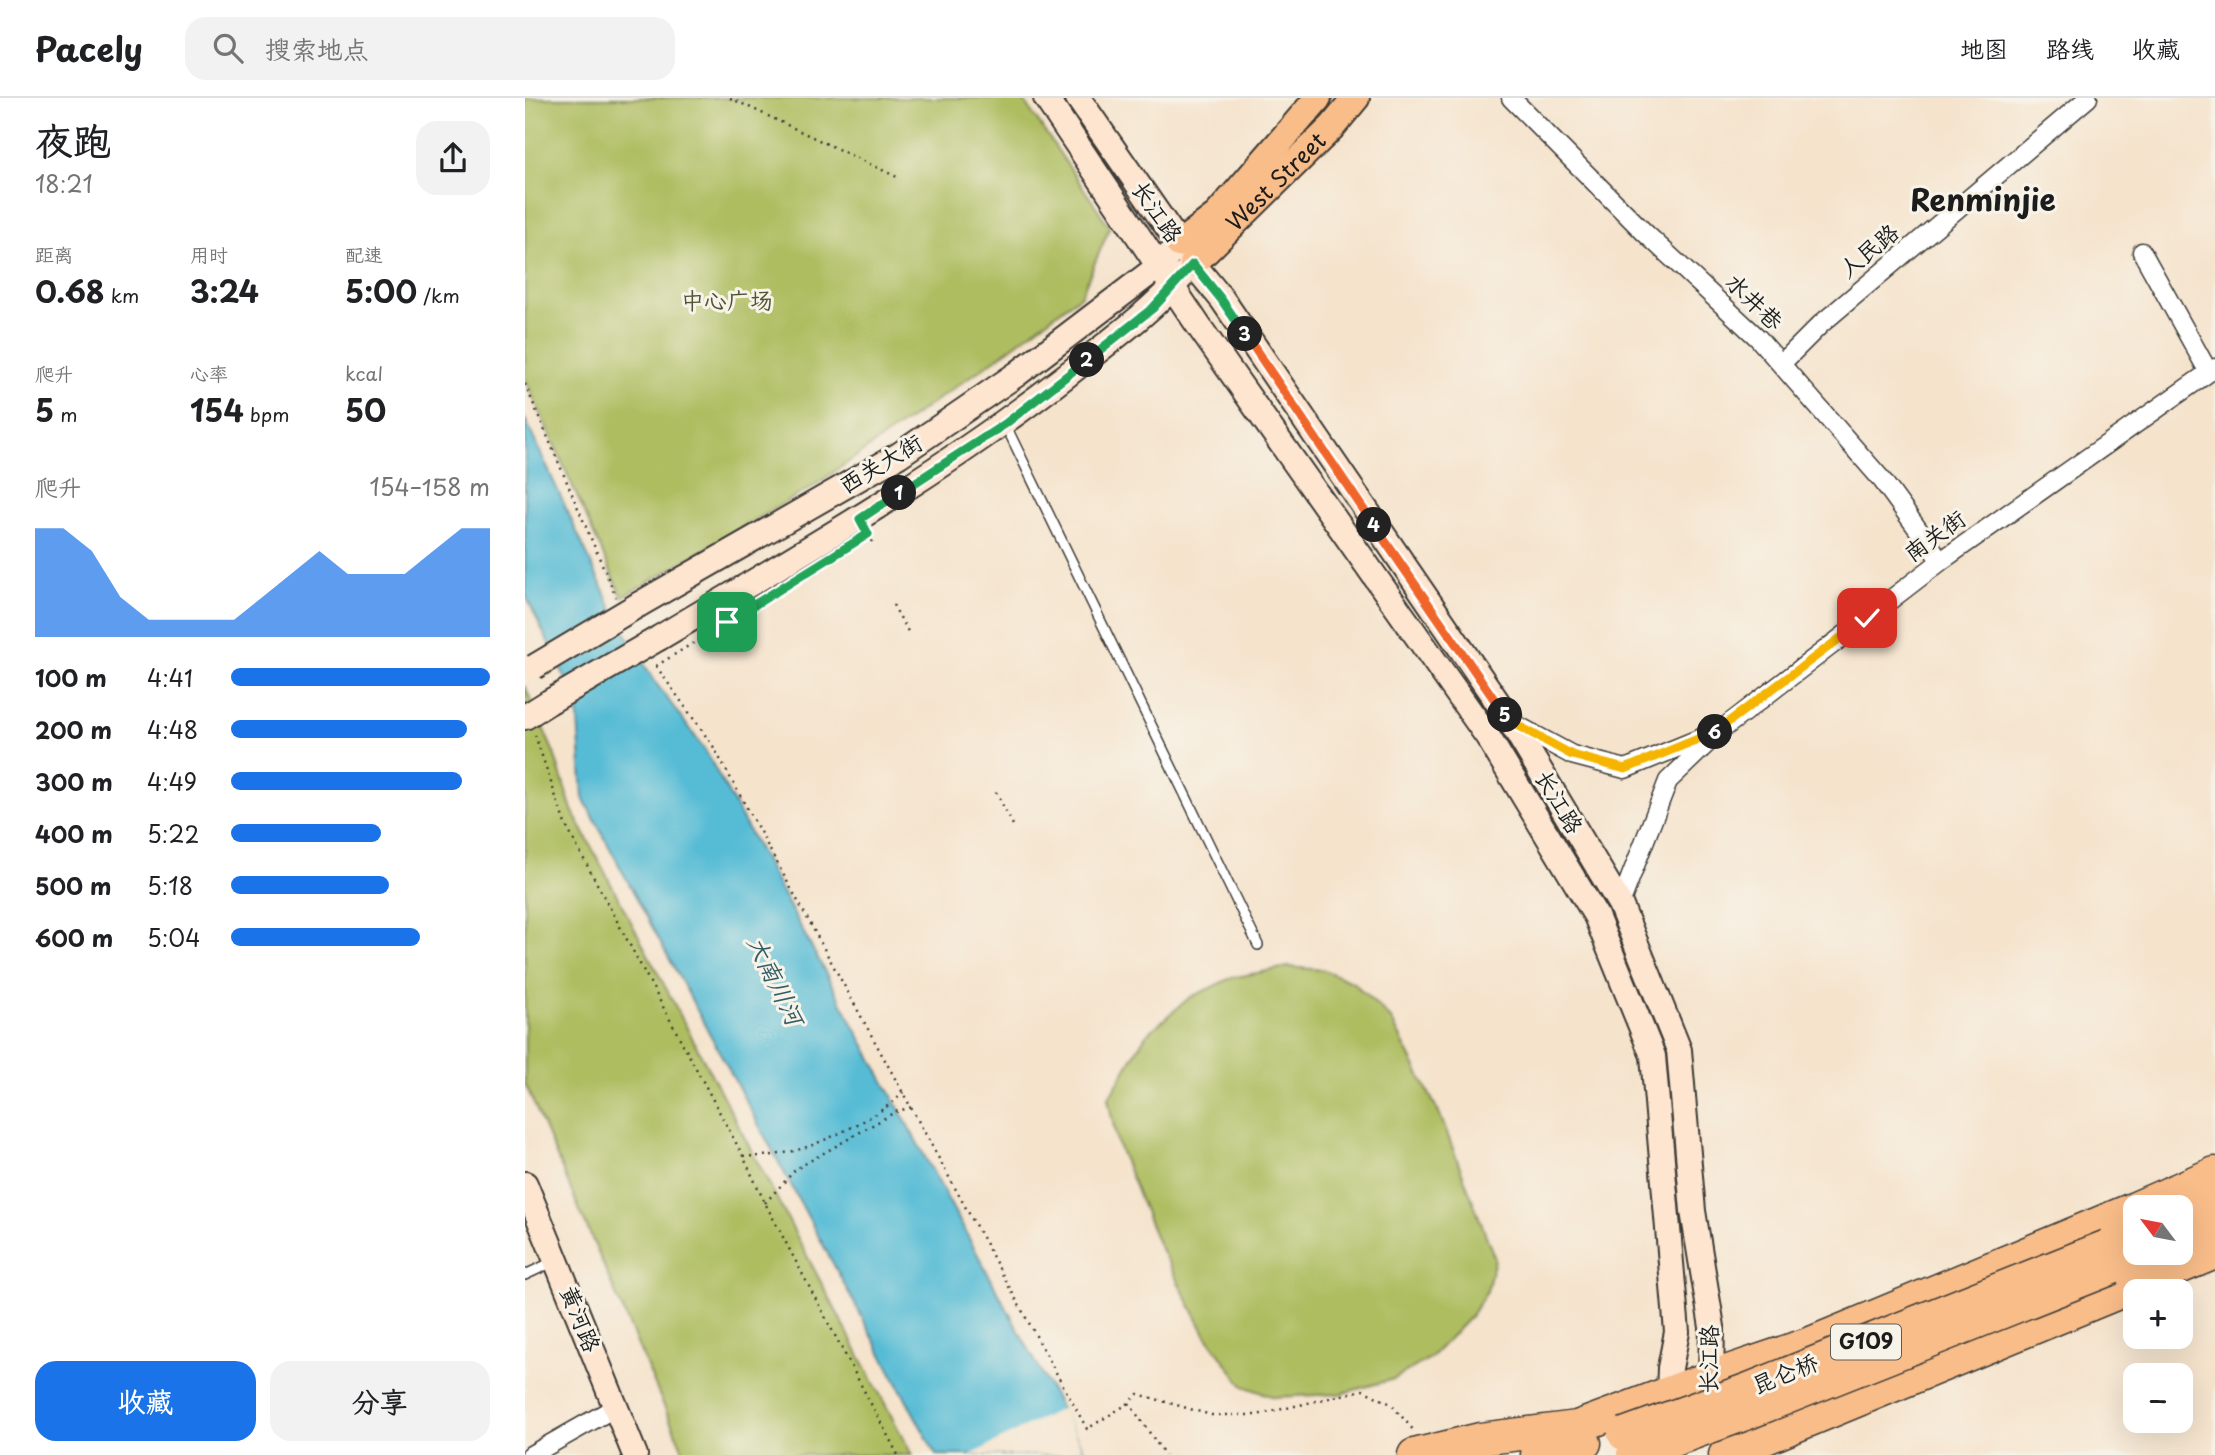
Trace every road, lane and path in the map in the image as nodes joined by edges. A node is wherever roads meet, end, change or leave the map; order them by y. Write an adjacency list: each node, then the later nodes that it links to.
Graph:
1 (730, 98): 8 (path)
2 (1046, 98): 11 (main road, 长江路)
3 (1078, 98): 10 (main road, 长江路)
4 (1318, 98): 10 (main road, West Street)
5 (1356, 98): 10 (main road, West Street)
6 (1511, 98): 13 (street, 水井巷)
7 (2088, 98): 13 (street, 人民路)
8 (899, 178)
9 (2142, 252): 14 (street)
10 (1186, 254): 11 (main road, 西关大街); 12 (main road); 26 (main road, 长江路)
11 (1159, 266): 12 (main road, 长江路); 21 (main road, 西关大街)
12 (1173, 286): 16 (main road); 55 (main road, 长江路)
13 (1781, 364): 19 (street, 水井巷)
14 (2212, 369): 19 (street, 南关街)
15 (525, 384): 21 (path)
16 (1005, 424): 17 (main road); 31 (lane)
17 (860, 519): 18 (path); 25 (main road, bridge)
18 (874, 545)
19 (1941, 561): 27 (street, 南关街)
20 (893, 605): 22 (path)
21 (629, 606): 24 (main road, 西关大街, bridge)
22 (910, 635)
23 (703, 637): 32 (path)
24 (529, 670)
25 (534, 711): 38 (path)
26 (1511, 722): 27 (street); 30 (main road, 长江路)
27 (1721, 730): 30 (street, 南关街)
28 (996, 792): 29 (path)
29 (1015, 829)
30 (1620, 904): 54 (main road, 长江路)
31 (1258, 945)
32 (902, 1094): 33 (path); 34 (path)
33 (912, 1107): 35 (path); 56 (path)
34 (875, 1114): 35 (path); 36 (path)
35 (880, 1120): 37 (path)
36 (836, 1133): 37 (path); 38 (path)
37 (841, 1142): 43 (path)
38 (743, 1156): 43 (path)
39 (2215, 1173): 41 (highway)
40 (525, 1184): 52 (main road, 黄河路)
41 (2165, 1195)
42 (2215, 1196): 44 (highway)
43 (765, 1203): 61 (path)
44 (2193, 1206)
45 (2123, 1213): 54 (highway)
46 (2215, 1224): 47 (highway)
47 (2193, 1234)
48 (2123, 1245): 51 (highway, G109)
49 (2215, 1253): 67 (highway)
50 (2123, 1256): 51 (highway, G109)
51 (2110, 1257): 63 (highway, 昆仑桥 / G109, bridge); 64 (highway, 昆仑桥 / G109, bridge)
52 (556, 1261): 53 (lane); 57 (main road, 黄河路)
53 (525, 1275)
54 (1711, 1377): 55 (highway); 66 (highway, 长江路)
55 (1669, 1392): 58 (highway); 65 (highway)
56 (1129, 1403): 58 (path); 62 (path)
57 (616, 1408): 59 (street); 60 (main road, 黄河路)
58 (1422, 1453)
59 (531, 1455)
60 (635, 1455)
61 (898, 1455)
62 (1165, 1455)
63 (1537, 1455)
64 (1633, 1455)
65 (1664, 1455)
66 (1705, 1455)
67 (1725, 1455)

